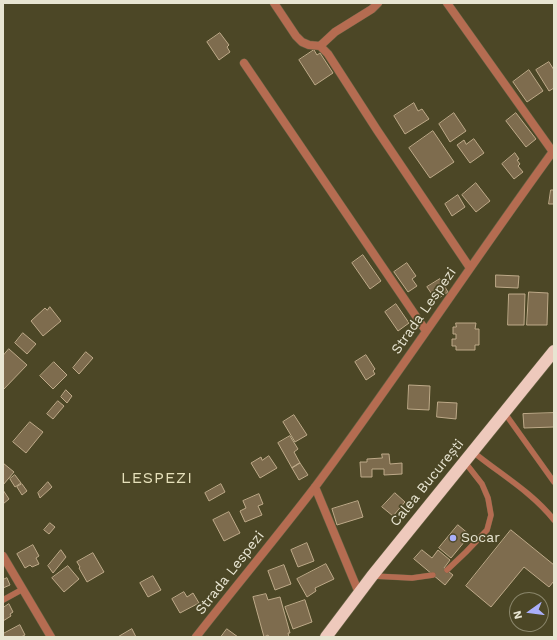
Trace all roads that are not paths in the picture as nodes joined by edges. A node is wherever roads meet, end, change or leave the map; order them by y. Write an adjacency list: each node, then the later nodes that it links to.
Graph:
1 (274, 3): 4 (street)
2 (378, 3): 4 (street)
3 (447, 3): 6 (street)
4 (320, 46): 7 (street)
5 (244, 63): 8 (street)
6 (553, 151): 7 (street, Strada Lespezi)
7 (470, 268): 8 (street, Strada Lespezi)
8 (426, 332): 14 (street, Strada Lespezi)
9 (554, 351): 10 (highway, Calea București)
10 (504, 412): 11 (highway, Calea București); 13 (lane)
11 (472, 451): 12 (highway, Calea București); 15 (lane)
12 (464, 461): 17 (lane); 19 (highway, Calea București)
13 (554, 482)
14 (314, 487): 21 (street); 24 (street, Strada Lespezi)
15 (554, 520)
16 (3, 556): 20 (street)
17 (447, 570)
18 (432, 575): 19 (lane)
19 (372, 576): 21 (highway, Calea București)
20 (23, 589): 22 (lane); 23 (street)
21 (359, 593): 25 (highway, Calea București)
22 (3, 600)
23 (52, 637)
24 (196, 637)
25 (326, 637)

